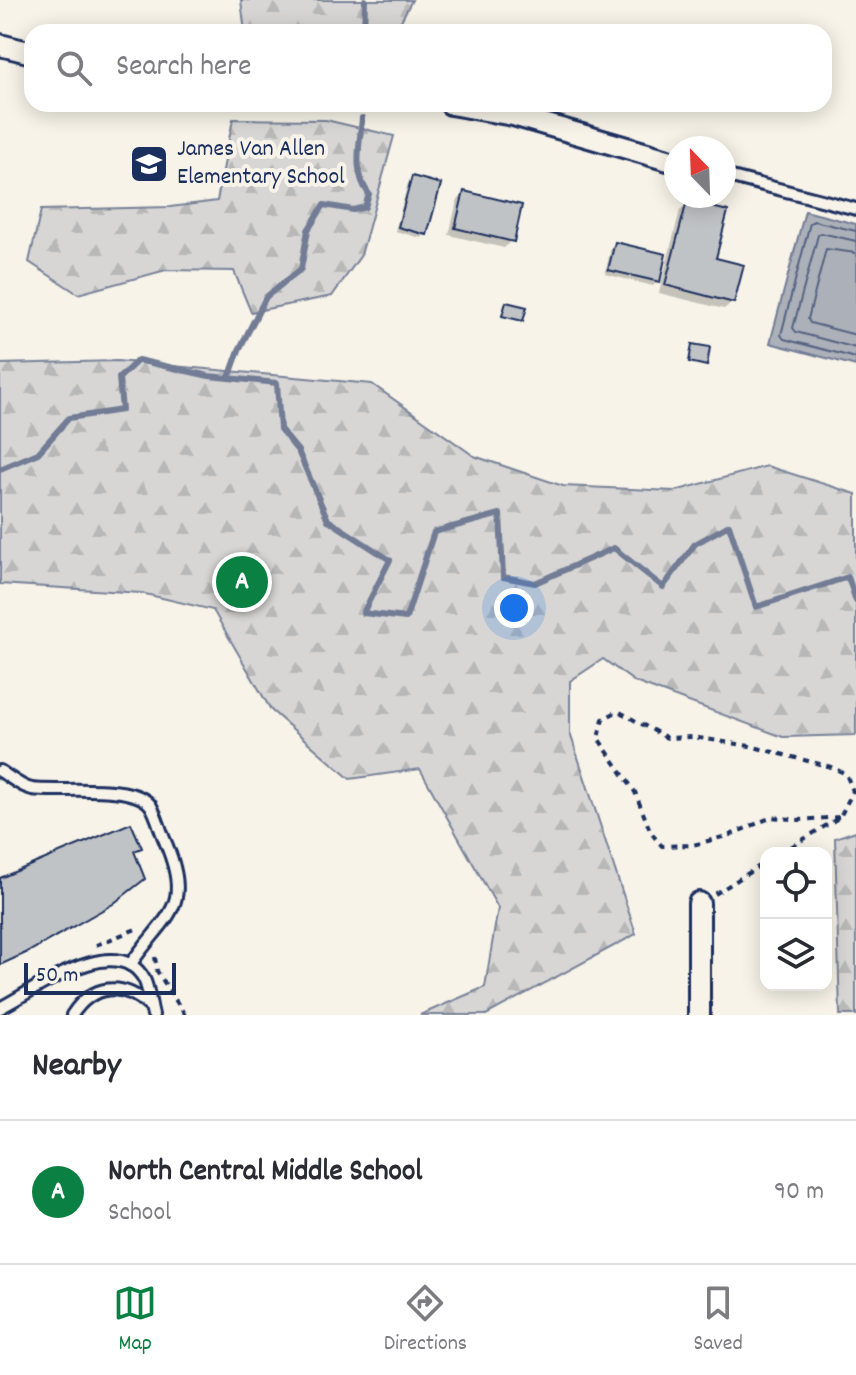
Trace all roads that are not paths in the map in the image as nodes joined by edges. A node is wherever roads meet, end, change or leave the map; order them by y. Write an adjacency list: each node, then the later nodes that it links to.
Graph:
1 (0, 45): 2 (street)
2 (24, 51)
3 (496, 112): 4 (street)
4 (664, 159)
5 (736, 178): 6 (lane)
6 (856, 209)
7 (0, 771): 9 (lane)
8 (699, 903): 13 (street)
9 (130, 965): 10 (lane); 11 (lane)
10 (0, 1008)
11 (152, 1011): 12 (lane)
12 (72, 1015)
13 (699, 1015)

